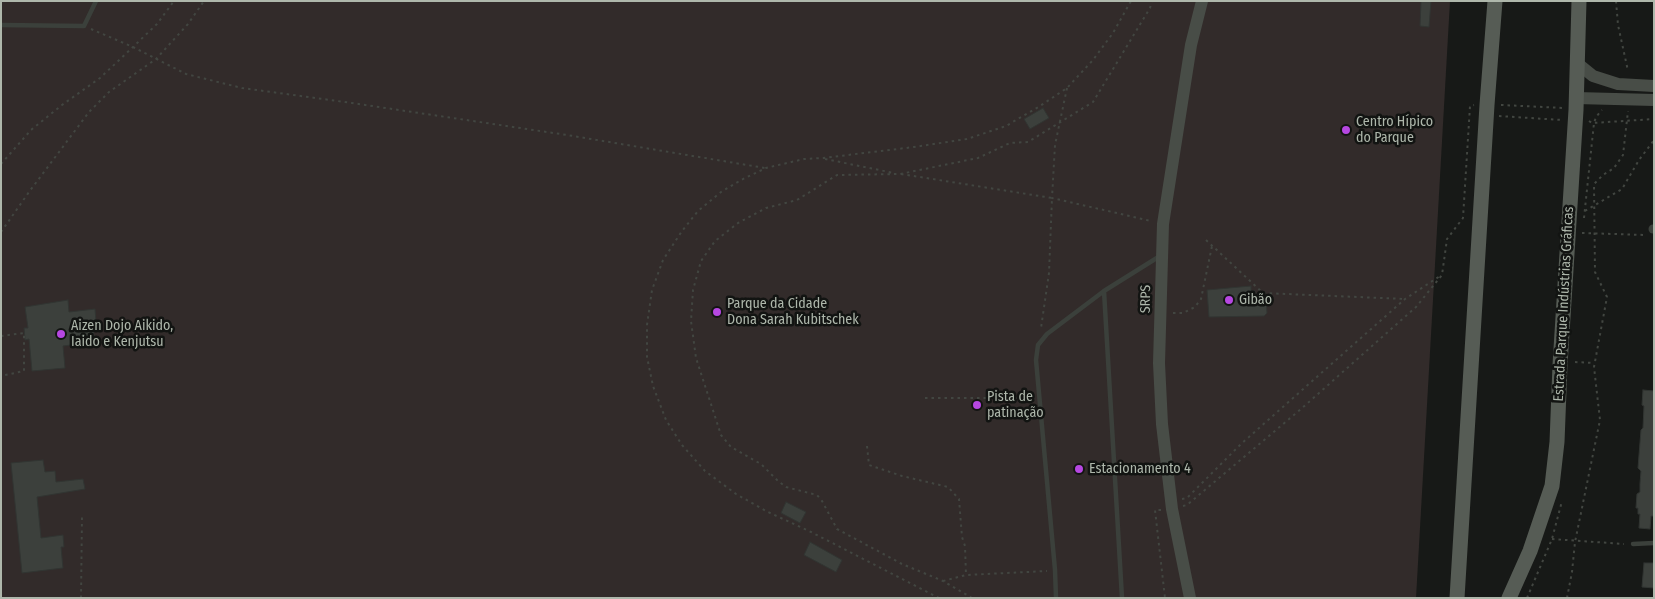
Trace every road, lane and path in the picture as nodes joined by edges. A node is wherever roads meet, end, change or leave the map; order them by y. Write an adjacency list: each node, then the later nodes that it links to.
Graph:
1 (96, 1): 11 (lane)
2 (174, 1): 12 (path)
3 (204, 1): 13 (path)
4 (1131, 1): 17 (path)
5 (1152, 1): 25 (path)
6 (1202, 1): 34 (main road, SRPS)
7 (1495, 1): 21 (main road)
8 (1579, 1): 14 (main road, Estrada Parque Indústrias Gráficas)
9 (1616, 1): 15 (path)
10 (1, 25): 11 (lane)
11 (84, 26): 12 (path)
12 (133, 47): 13 (path); 28 (path)
13 (156, 59): 29 (path); 36 (path)
14 (1577, 63): 15 (main road); 20 (main road, Estrada Parque Indústrias Gráficas)
15 (1630, 85): 16 (main road)
16 (1654, 86)
17 (1067, 88): 25 (path); 27 (path)
18 (1628, 98): 19 (main road); 20 (main road); 24 (path)
19 (1654, 100)
20 (1576, 104): 21 (path); 21 (path); 22 (path); 24 (path); 71 (main road, Estrada Parque Indústrias Gráficas)
21 (1487, 105): 42 (path); 70 (main road)
22 (1600, 112)
23 (1654, 119): 24 (path)
24 (1628, 120): 32 (path)
25 (1061, 122): 30 (path); 31 (path)
26 (1654, 140): 32 (path)
27 (823, 158): 29 (path); 30 (path)
28 (1, 164)
29 (766, 168): 64 (path)
30 (900, 174): 31 (path); 62 (path)
31 (1052, 198): 34 (path); 47 (path)
32 (1594, 206): 33 (path); 38 (path)
33 (1585, 211)
34 (1163, 224): 41 (main road, SRPS)
35 (1651, 231): 38 (path)
36 (1, 232)
37 (1582, 233): 38 (path)
38 (1594, 233): 49 (path)
39 (1206, 240): 40 (path)
40 (1212, 245): 44 (path); 45 (path)
41 (1161, 255): 43 (lane); 45 (main road, SRPS)
42 (1442, 275): 44 (path); 54 (path)
43 (1104, 292): 47 (lane); 67 (lane)
44 (1405, 299): 54 (path)
45 (1160, 313): 54 (main road, SRPS)
46 (1, 336): 50 (path)
47 (1038, 346): 52 (lane)
48 (1574, 362): 49 (path)
49 (1594, 364): 57 (path)
50 (1, 376)
51 (925, 398): 52 (path)
52 (1040, 398): 60 (lane)
53 (867, 446): 61 (path)
54 (1171, 505): 68 (path); 69 (main road, SRPS)
55 (82, 515): 63 (path)
56 (1552, 540): 57 (path)
57 (1575, 542): 59 (path); 72 (path)
58 (1654, 543): 59 (lane)
59 (1633, 544)
60 (1056, 570): 61 (path); 66 (lane)
61 (966, 575): 62 (path)
62 (944, 582): 65 (path)
63 (81, 598)
64 (939, 598)
65 (972, 598)
66 (1056, 598)
67 (1122, 598)
68 (1165, 598)
69 (1190, 598)
70 (1456, 598)
71 (1509, 598)
72 (1567, 598)

